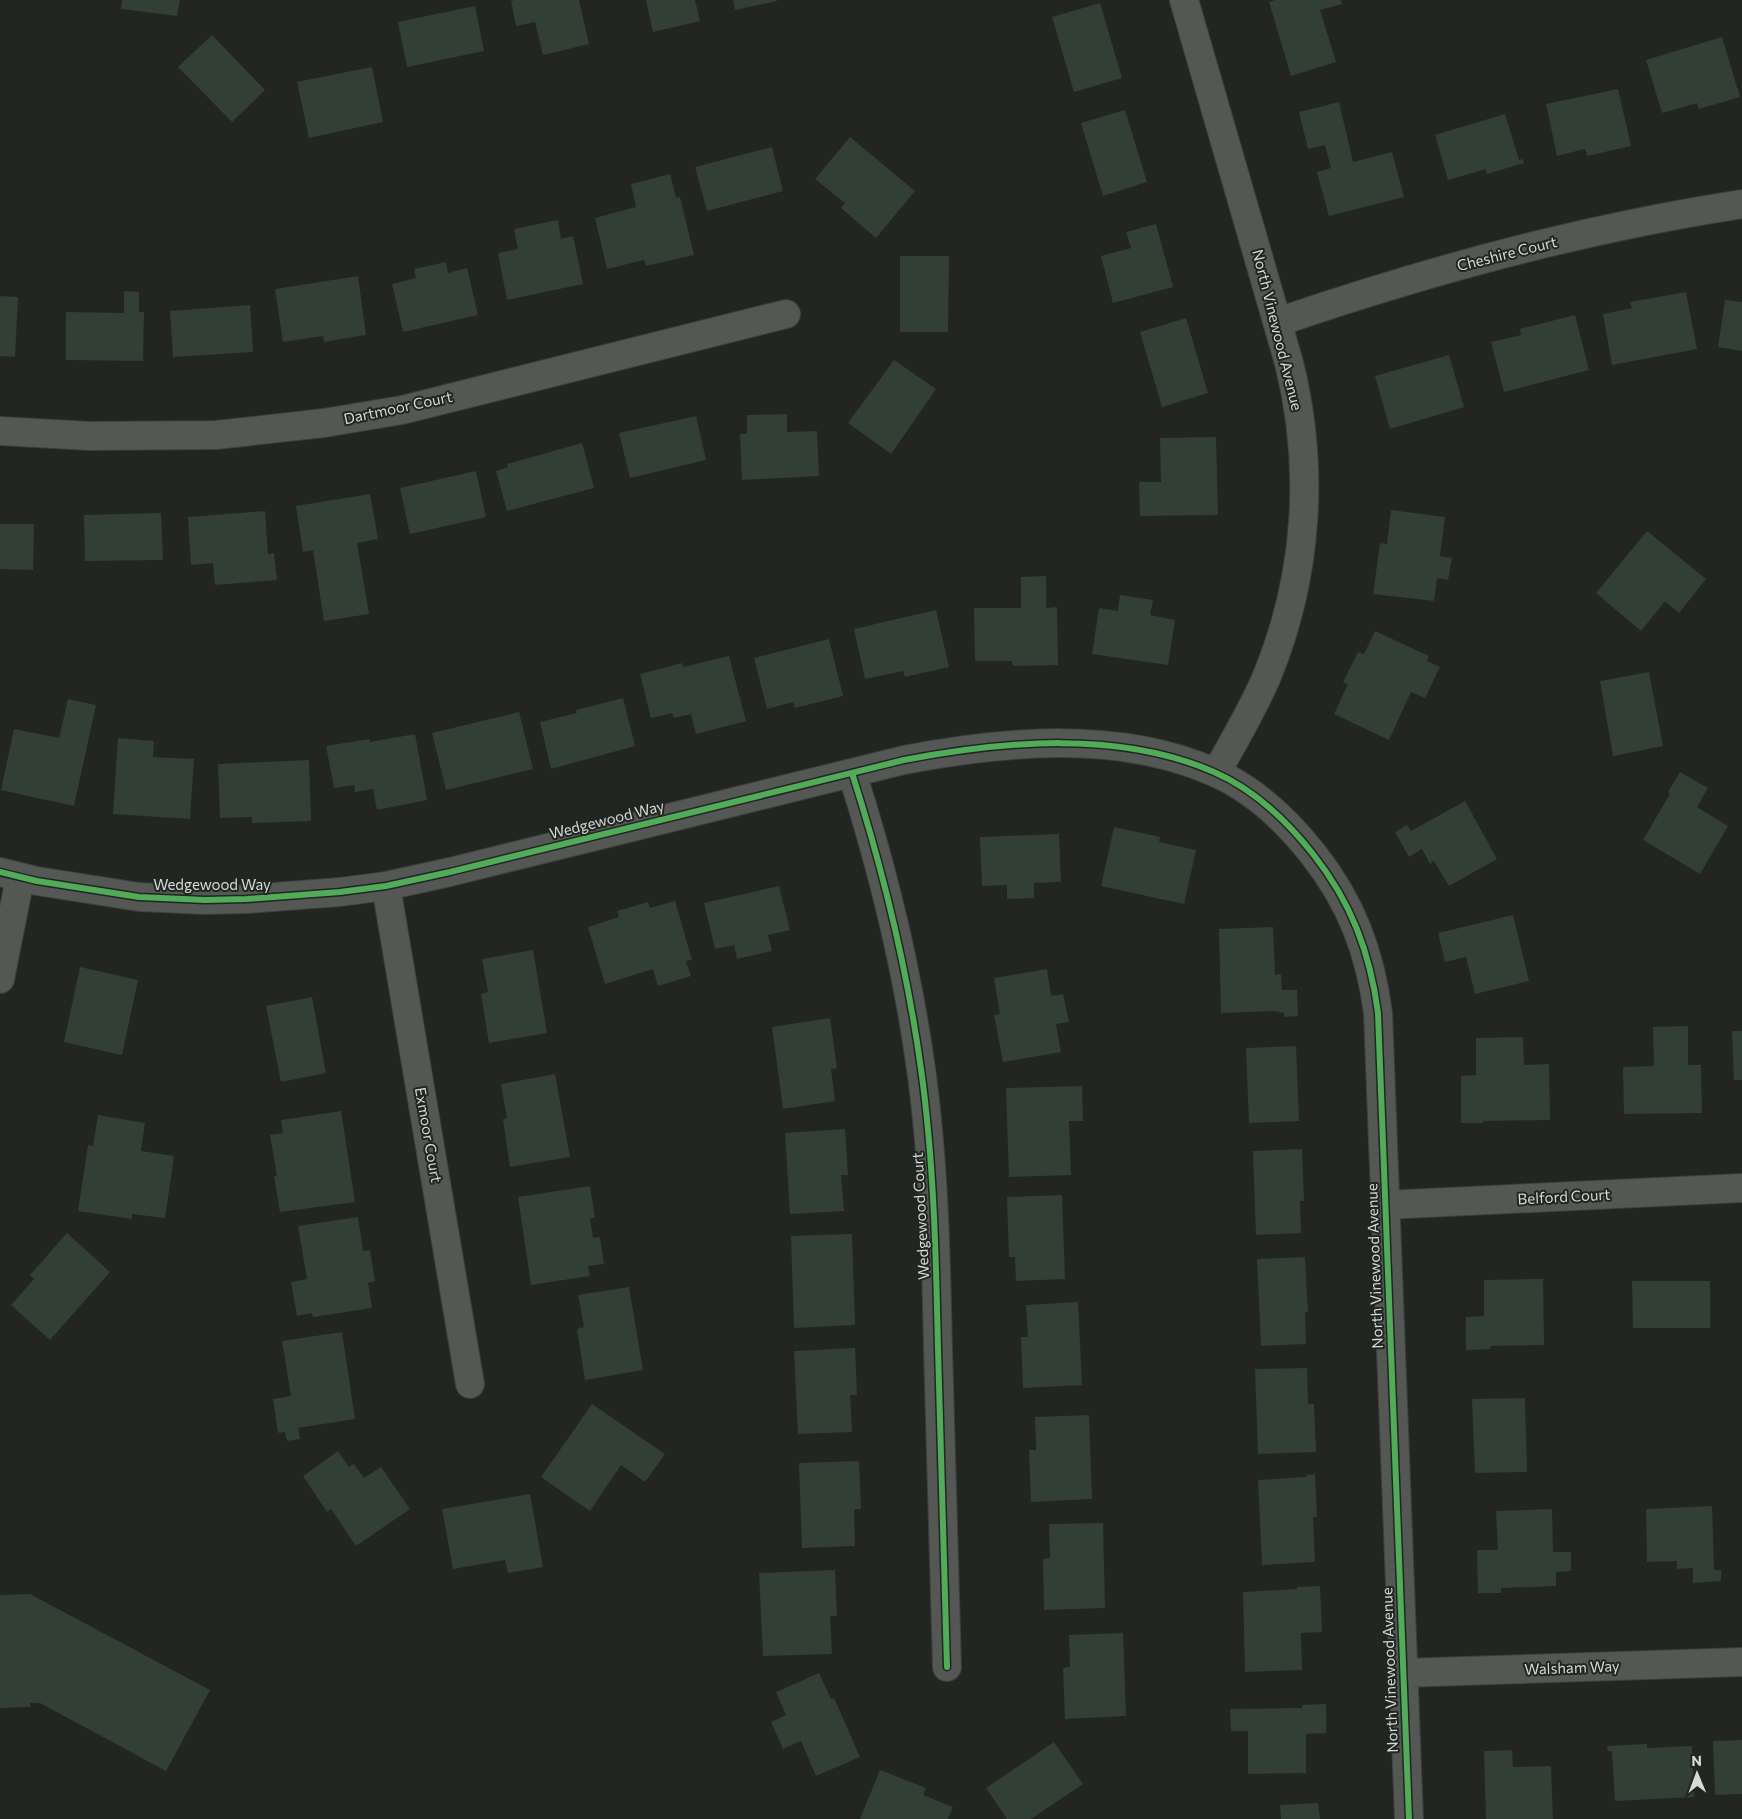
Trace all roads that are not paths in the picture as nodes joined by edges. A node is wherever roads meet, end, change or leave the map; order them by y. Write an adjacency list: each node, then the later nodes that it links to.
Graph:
1 (1184, 0): 4 (street, North Vinewood Avenue)
2 (1742, 204): 4 (street, Cheshire Court)
3 (786, 314): 5 (street, Dartmoor Court)
4 (1278, 322): 7 (street, North Vinewood Avenue)
5 (0, 431)
6 (852, 773): 7 (street, Wedgewood Way); 9 (street, Wedgewood Way); 15 (street, Wedgewood Court)
7 (1216, 773): 12 (street, North Vinewood Avenue)
8 (10, 875): 9 (street, Wedgewood Way); 10 (street)
9 (386, 886): 13 (street, Exmoor Court)
10 (0, 979)
11 (1742, 1188): 12 (street, Belford Court)
12 (1386, 1206): 16 (street, North Vinewood Avenue)
13 (470, 1384)
14 (1742, 1662): 16 (street, Walsham Way)
15 (947, 1667)
16 (1403, 1673): 17 (street, North Vinewood Avenue)
17 (1409, 1819)

